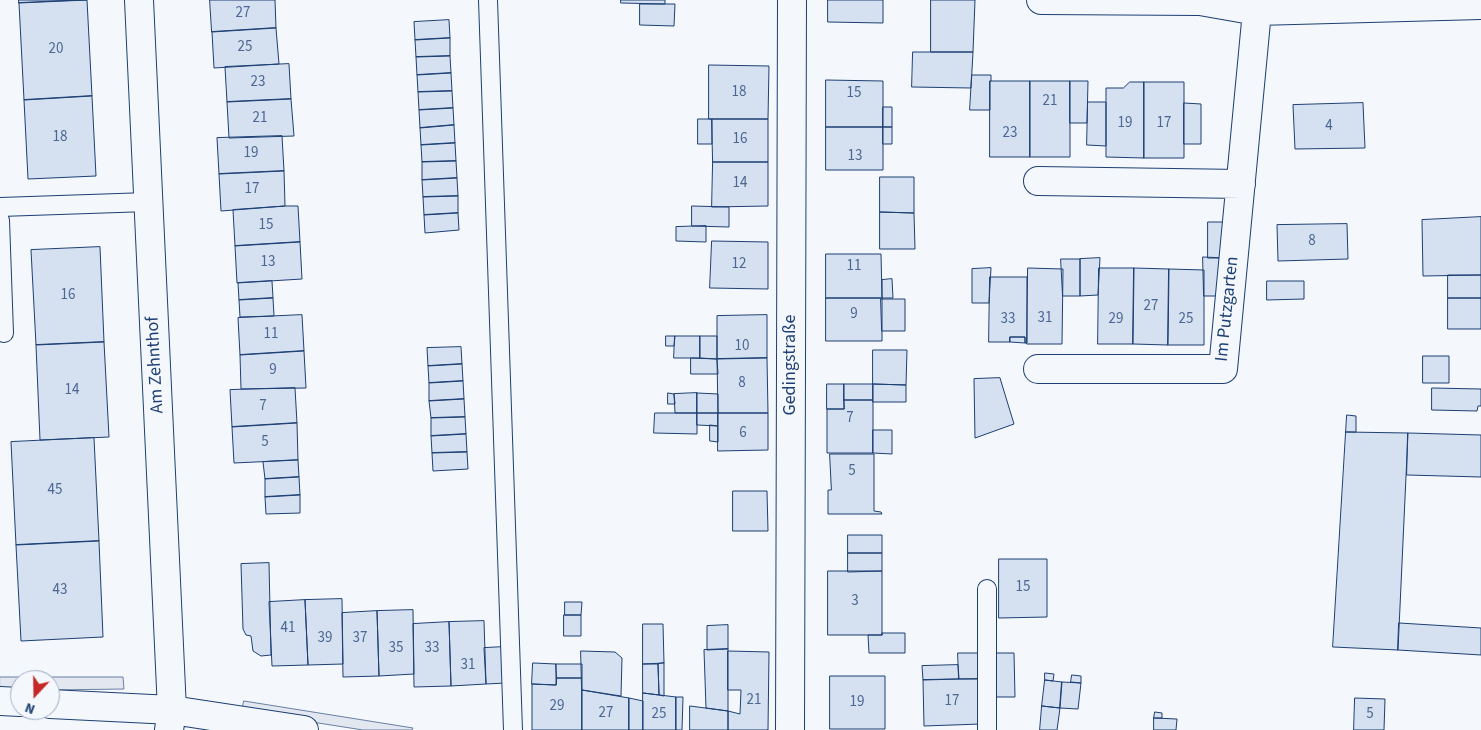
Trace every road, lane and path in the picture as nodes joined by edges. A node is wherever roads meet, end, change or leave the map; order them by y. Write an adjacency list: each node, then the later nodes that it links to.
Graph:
1 (139, 0): 9 (street, Am Zehnthof)
2 (488, 0): 18 (lane)
3 (792, 0): 19 (street, Gedingstraße)
4 (1041, 0): 6 (street)
5 (1481, 5): 6 (street)
6 (1256, 11): 8 (street, Im Putzgarten)
7 (1038, 181): 8 (street)
8 (1241, 184): 13 (street, Im Putzgarten)
9 (148, 202): 10 (lane); 16 (street, Am Zehnthof)
10 (0, 207)
11 (0, 220): 12 (lane)
12 (4, 333)
13 (1038, 369)
14 (987, 589): 20 (lane)
15 (60, 705): 16 (street)
16 (171, 720): 17 (street)
17 (304, 730)
18 (513, 730)
19 (790, 730)
20 (987, 730)

